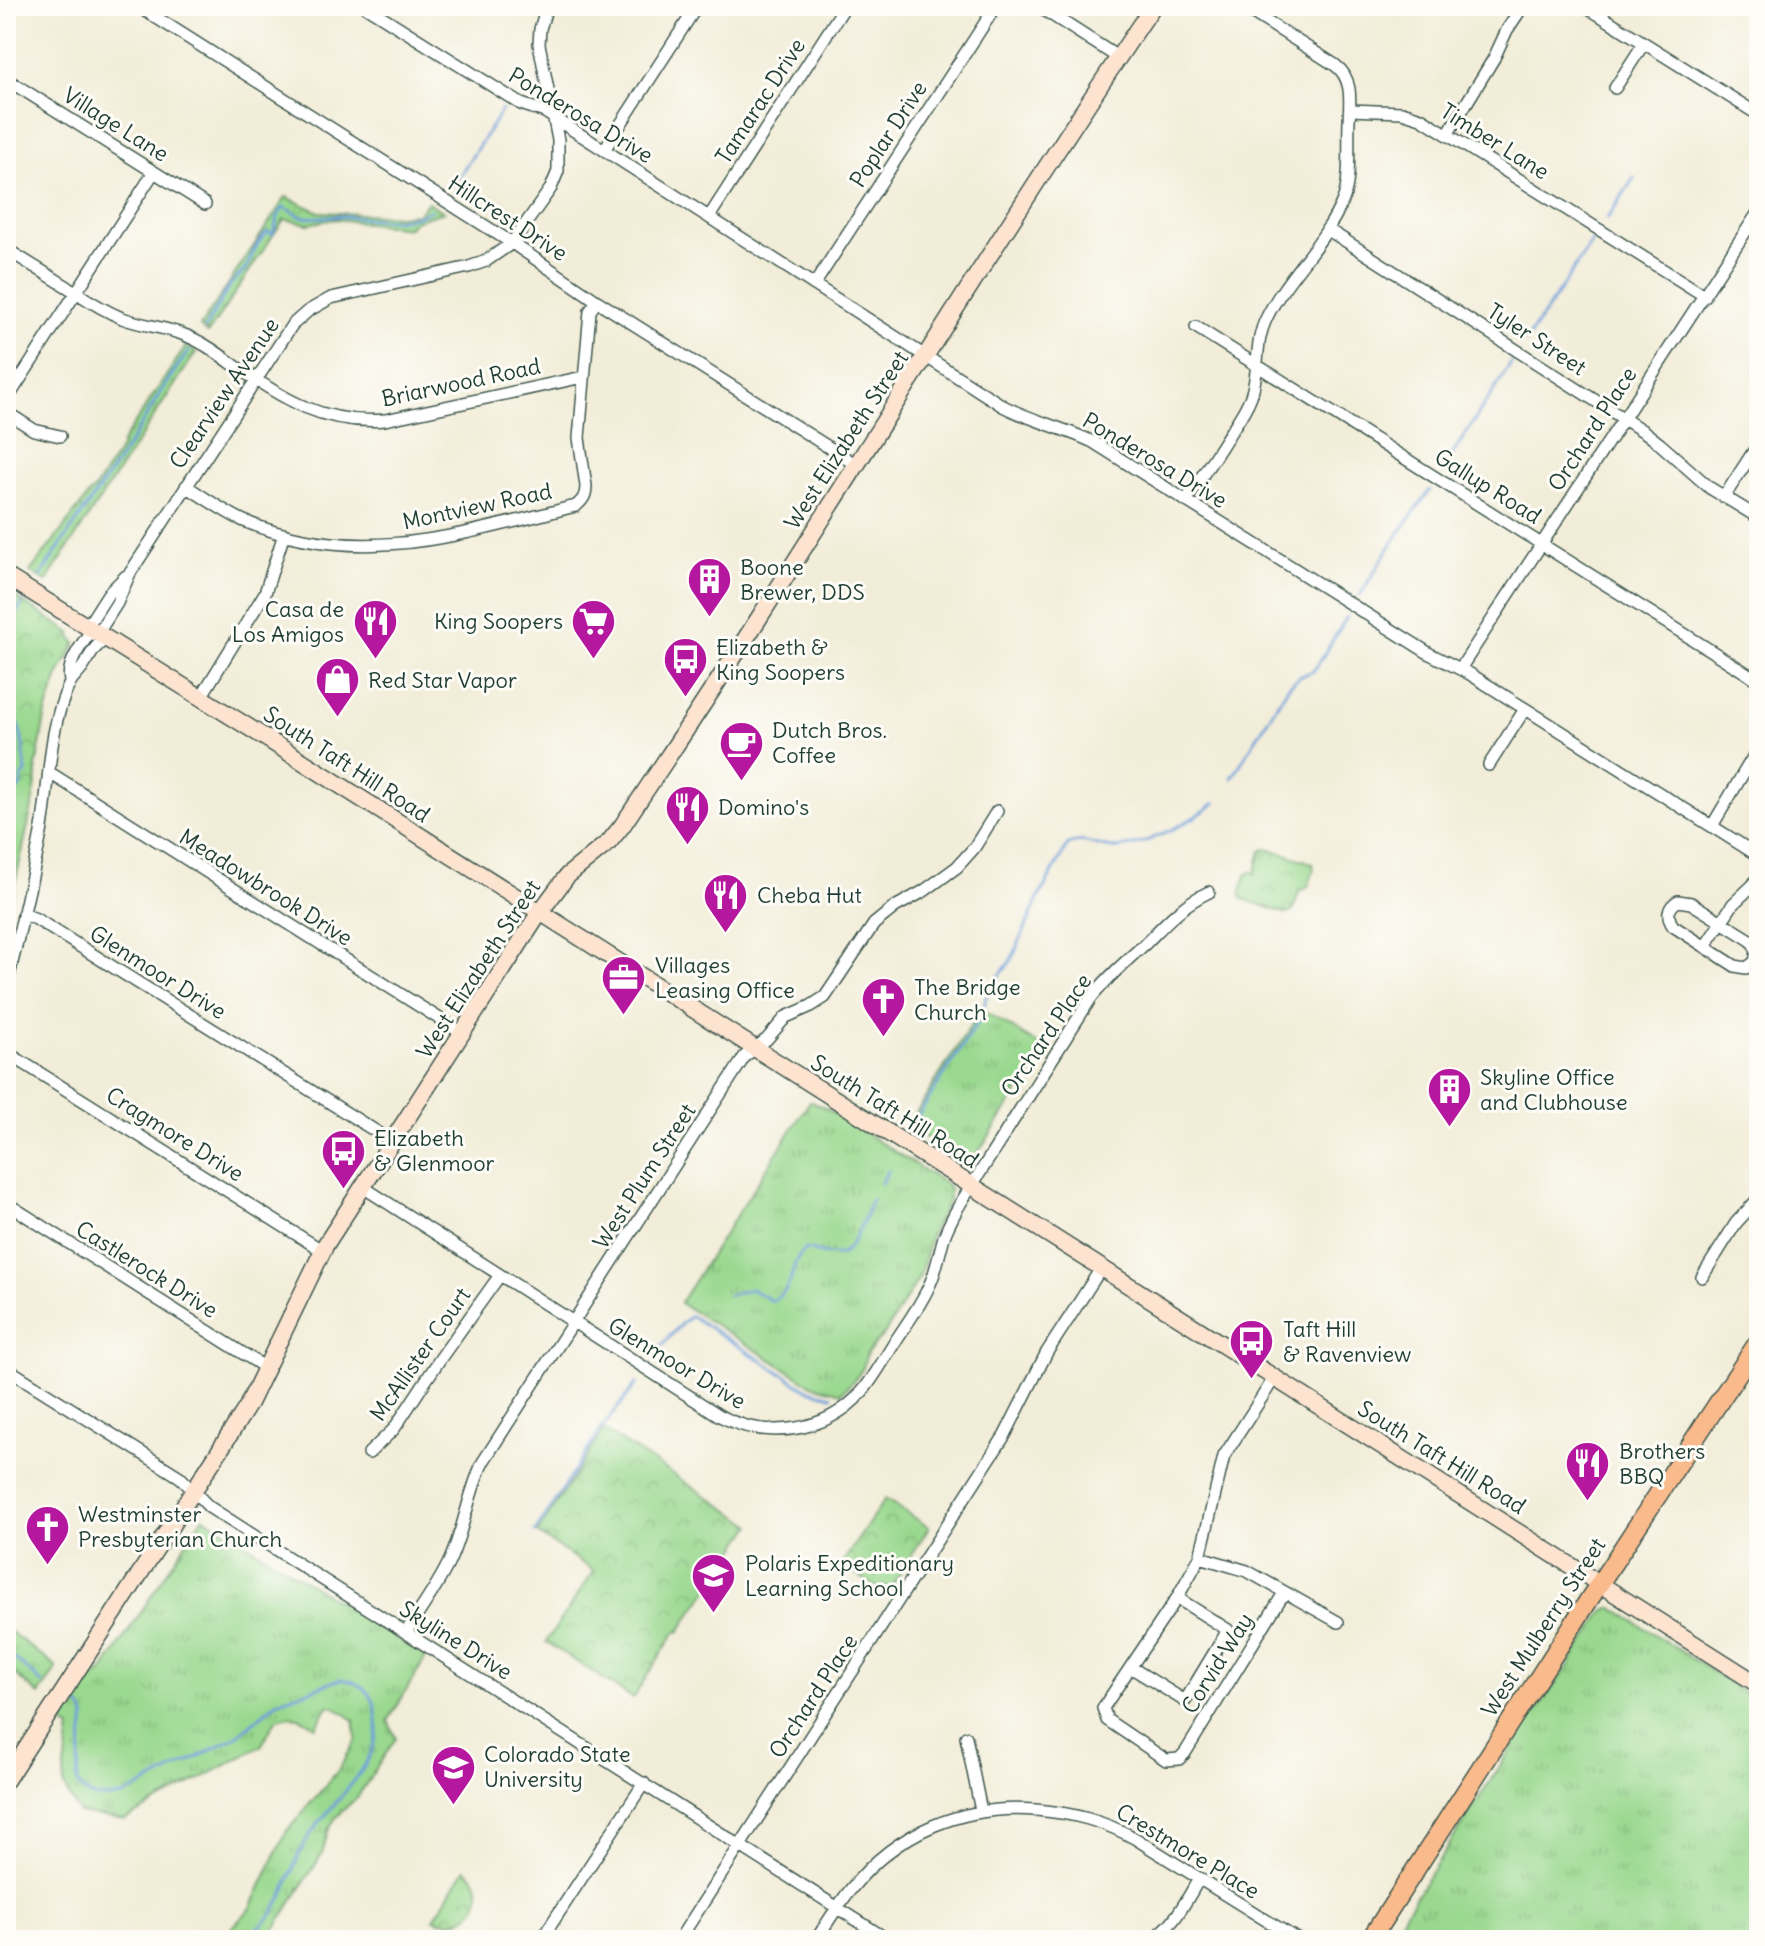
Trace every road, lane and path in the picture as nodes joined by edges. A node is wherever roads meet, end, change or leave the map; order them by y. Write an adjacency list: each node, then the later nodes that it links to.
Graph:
1 (138, 6): 26 (street, Hillcrest Drive)
2 (365, 6): 18 (street, Ponderosa Drive)
3 (547, 6): 18 (street, Clearview Avenue)
4 (697, 6): 20 (street)
5 (845, 6): 24 (street, Tamarac Drive)
6 (996, 6): 28 (street, Poplar Drive)
7 (1038, 6): 13 (street)
8 (1153, 6): 13 (main road, West Elizabeth Street)
9 (1242, 6): 16 (street)
10 (1523, 6): 19 (street)
11 (1585, 6): 12 (street)
12 (1644, 43): 15 (street); 17 (street)
13 (1119, 58): 33 (main road, West Elizabeth Street)
14 (6, 79): 21 (street, Village Lane)
15 (1615, 88)
16 (1350, 110): 19 (street, Timber Lane); 25 (street)
17 (1759, 115)
18 (554, 118): 20 (street, Ponderosa Drive); 26 (street, Clearview Avenue)
19 (1447, 135): 30 (street, Timber Lane)
20 (604, 150): 24 (street, Ponderosa Drive)
21 (154, 172): 22 (street, Village Lane); 29 (street)
22 (205, 204)
23 (1759, 211): 30 (street, Orchard Place)
24 (709, 217): 28 (street, Ponderosa Drive)
25 (1327, 229): 34 (street); 39 (street, Tyler Street)
26 (512, 243): 31 (street, Hillcrest Drive); 36 (street, Clearview Avenue)
27 (6, 249): 29 (street, Briarwood Road)
28 (814, 285): 33 (street, Ponderosa Drive)
29 (75, 292): 36 (street, Briarwood Road); 37 (street)
30 (1705, 296): 39 (street, Orchard Place)
31 (597, 301): 35 (street, Montview Road); 42 (street, Hillcrest Drive)
32 (1196, 327): 34 (street, Gallup Road)
33 (926, 356): 42 (main road, West Elizabeth Street); 45 (street, Ponderosa Drive)
34 (1256, 364): 45 (street); 48 (street, Gallup Road)
35 (583, 377): 36 (street, Briarwood Road); 47 (street, Montview Road)
36 (255, 379): 43 (street, Clearview Avenue)
37 (6, 401)
38 (6, 412): 40 (street)
39 (1623, 418): 44 (street, Tyler Street); 48 (street, Orchard Place)
40 (60, 436)
41 (1759, 443): 44 (street)
42 (855, 464): 64 (main road, West Elizabeth Street)
43 (186, 486): 47 (street, Montview Road); 50 (street, Clearview Avenue)
44 (1724, 497): 46 (street, Tyler Street)
45 (1186, 501): 51 (street, Ponderosa Drive)
46 (1759, 518)
47 (284, 534): 54 (street)
48 (1541, 543): 51 (street, Orchard Place); 53 (street, Gallup Road)
49 (6, 576): 50 (main road, South Taft Hill Road)
50 (96, 632): 52 (street, Clearview Avenue); 52 (street, Clearview Avenue); 54 (main road, South Taft Hill Road)
51 (1460, 669): 55 (street, Ponderosa Drive)
52 (70, 681): 58 (street, Clearview Avenue)
53 (1759, 681)
54 (201, 697): 64 (main road, South Taft Hill Road)
55 (1525, 709): 57 (street); 60 (street, Ponderosa Drive)
56 (1759, 747): 60 (street)
57 (1489, 765)
58 (50, 773): 65 (street, Clearview Avenue); 69 (street, Meadowbrook Drive)
59 (997, 811): 70 (street, West Plum Street)
60 (1712, 826): 61 (street, Ponderosa Drive)
61 (1759, 856)
62 (1759, 876): 66 (street)
63 (1209, 892): 73 (street, Orchard Place)
64 (540, 912): 69 (main road, West Elizabeth Street); 70 (main road, South Taft Hill Road)
65 (23, 914): 68 (street, Clearview Avenue); 72 (street, Glenmoor Drive)
66 (1721, 922): 67 (street); 67 (street); 67 (street)
67 (1705, 947)
68 (6, 989)
69 (462, 1033): 72 (main road, West Elizabeth Street)
70 (756, 1049): 73 (main road, South Taft Hill Road); 81 (street, West Plum Street)
71 (6, 1052): 77 (street, Cragmore Drive)
72 (393, 1142): 74 (main road, West Elizabeth Street)
73 (972, 1186): 78 (main road, South Taft Hill Road); 81 (street, Glenmoor Drive)
74 (363, 1187): 77 (main road, West Elizabeth Street); 79 (street, Glenmoor Drive)
75 (1759, 1198): 80 (street)
76 (6, 1203): 84 (street, Castlerock Drive)
77 (323, 1251): 84 (main road, West Elizabeth Street)
78 (1102, 1267): 85 (main road, South Taft Hill Road); 100 (street, Orchard Place)
79 (500, 1275): 81 (street, Glenmoor Drive); 86 (street, McAllister Court)
80 (1702, 1277)
81 (573, 1322): 93 (street, West Plum Street)
82 (1759, 1341): 89 (main road, West Mulberry Street)
83 (6, 1368): 87 (street, Skyline Drive)
84 (266, 1368): 87 (main road, West Elizabeth Street)
85 (1275, 1377): 88 (street); 89 (main road, South Taft Hill Road)
86 (369, 1453)
87 (194, 1491): 93 (street, Skyline Drive); 97 (main road, West Elizabeth Street)
88 (1200, 1557): 90 (street); 91 (street)
89 (1600, 1583): 95 (main road, South Taft Hill Road); 111 (main road, West Mulberry Street)
90 (1284, 1593): 92 (street); 94 (street, Corvid Way)
91 (1177, 1598): 94 (street); 94 (street)
92 (1338, 1622)
93 (406, 1632): 98 (street, Skyline Drive)
94 (1132, 1668)
95 (1759, 1685)
96 (966, 1737): 99 (street)
97 (6, 1780)
98 (644, 1783): 100 (street, Skyline Drive); 103 (street)
99 (981, 1811): 101 (street, Crestmore Place); 102 (street, Crestmore Place)
100 (740, 1845): 102 (street, Skyline Drive); 104 (street, Orchard Place)
101 (1199, 1879): 109 (street); 110 (street, Crestmore Place)
102 (837, 1907): 105 (street, Crestmore Place); 106 (street, Skyline Drive)
103 (541, 1940)
104 (679, 1940)
105 (816, 1940)
106 (888, 1940)
107 (1070, 1940): 108 (street)
108 (1082, 1940)
109 (1150, 1940)
110 (1298, 1940)
111 (1370, 1940)

